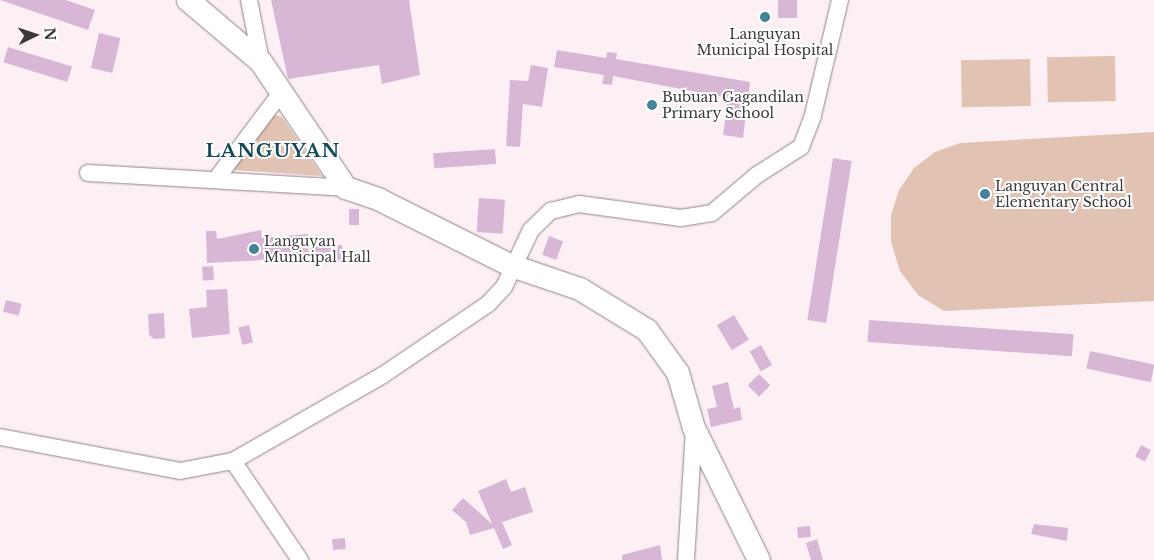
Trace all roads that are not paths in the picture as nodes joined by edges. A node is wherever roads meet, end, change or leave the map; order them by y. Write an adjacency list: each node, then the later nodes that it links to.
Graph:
1 (188, 0): 4 (street)
2 (249, 0): 4 (street)
3 (840, 0): 9 (street)
4 (261, 62): 5 (street)
5 (280, 94): 7 (street); 8 (street)
6 (88, 173): 7 (street)
7 (217, 178): 8 (street)
8 (346, 188): 9 (street)
9 (512, 266): 10 (street); 12 (street)
10 (694, 428): 14 (street); 15 (street)
11 (0, 437): 12 (street)
12 (233, 461): 13 (street)
13 (300, 560)
14 (686, 560)
15 (759, 560)

